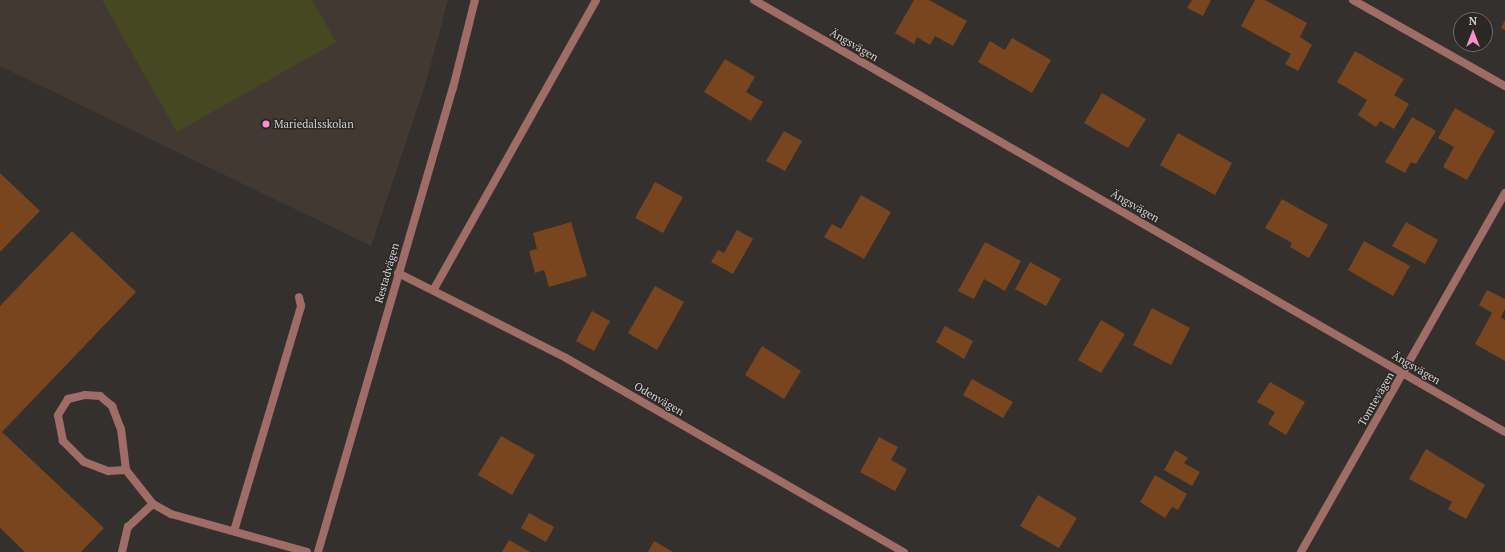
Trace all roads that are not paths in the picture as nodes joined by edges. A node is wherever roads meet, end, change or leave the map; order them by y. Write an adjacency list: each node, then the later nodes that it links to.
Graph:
1 (475, 0): 7 (street, Restadvägen)
2 (596, 0): 8 (street)
3 (754, 0): 10 (street, Ängsvägen)
4 (1353, 0): 5 (street)
5 (1505, 86)
6 (1505, 193): 10 (street, Tomtevägen)
7 (398, 272): 8 (street, Odenvägen); 17 (street, Restadvägen)
8 (434, 289): 18 (street, Odenvägen)
9 (299, 297): 14 (street)
10 (1403, 373): 11 (street, Ängsvägen); 19 (street, Tomtevägen)
11 (1505, 432)
12 (126, 470): 12 (street); 13 (street)
13 (153, 504): 14 (street); 15 (street)
14 (234, 531): 16 (street)
15 (122, 552)
16 (307, 552)
17 (318, 552)
18 (904, 552)
19 (1301, 552)

